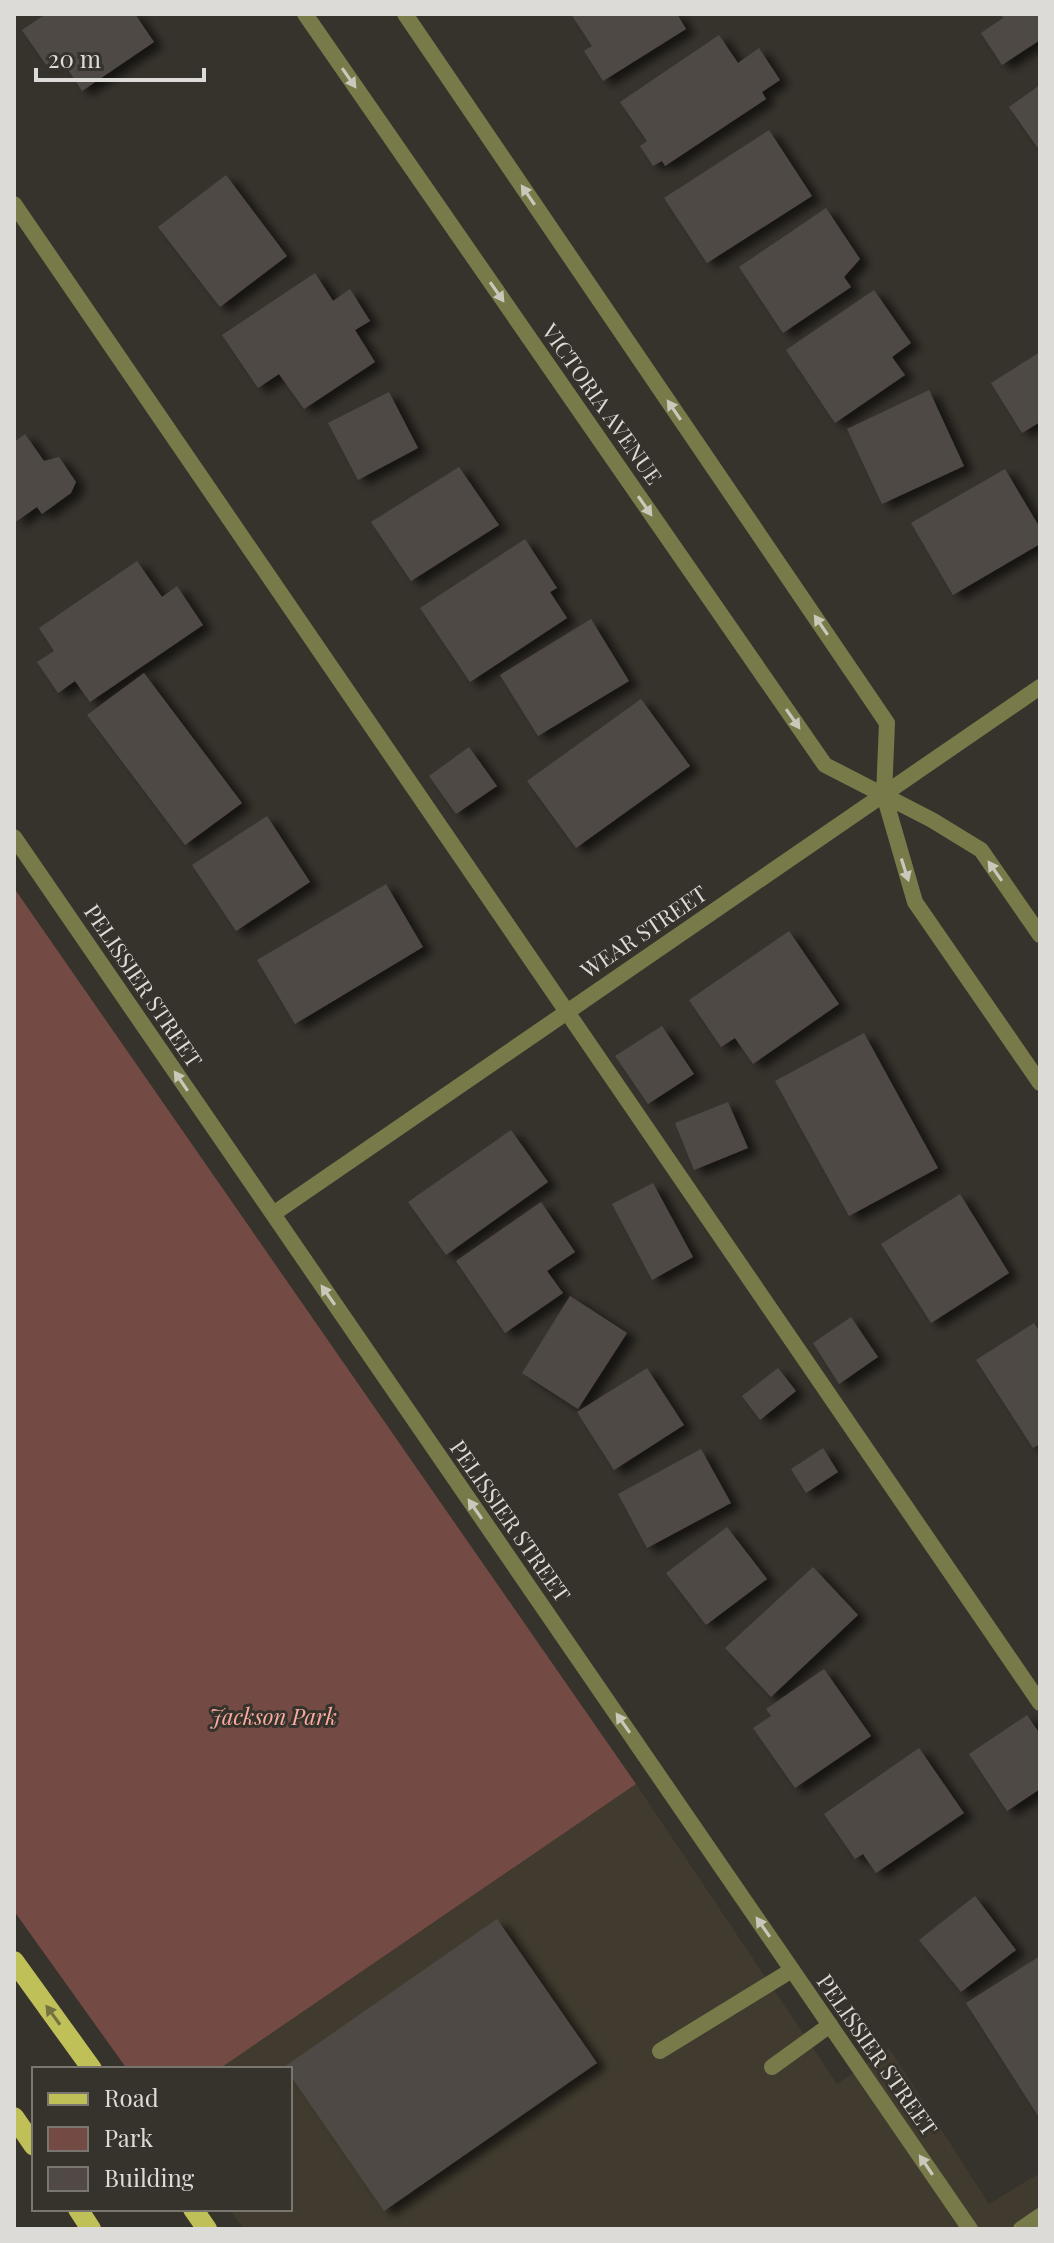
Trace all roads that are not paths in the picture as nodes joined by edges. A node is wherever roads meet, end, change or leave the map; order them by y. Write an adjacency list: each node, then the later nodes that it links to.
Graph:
1 (305, 14): 5 (street, VICTORIA AVENUE, one-way to 5)
2 (405, 14): 5 (street, one-way to 2)
3 (14, 204): 8 (street)
4 (1040, 687): 5 (street, WEAR STREET)
5 (884, 795): 7 (street, VICTORIA AVENUE, one-way to 5); 8 (street, WEAR STREET); 9 (street, one-way to 9)
6 (14, 837): 10 (street, PELISSIER STREET, one-way to 6)
7 (1040, 935)
8 (567, 1012): 10 (street, WEAR STREET); 11 (street)
9 (1040, 1083)
10 (273, 1214): 13 (street, PELISSIER STREET, one-way to 10)
11 (1040, 1703)
12 (14, 1961): 16 (main road, one-way to 12)
13 (792, 1970): 14 (street, PELISSIER STREET); 15 (street)
14 (830, 2025): 17 (street); 25 (street, PELISSIER STREET, one-way to 14)
15 (660, 2051)
16 (91, 2067)
17 (772, 2067)
18 (14, 2117): 19 (main road)
19 (32, 2143)
20 (79, 2211): 23 (main road)
21 (194, 2211): 24 (main road)
22 (1040, 2216): 26 (street)
23 (91, 2229)
24 (207, 2229)
25 (970, 2229)
26 (1021, 2229)

